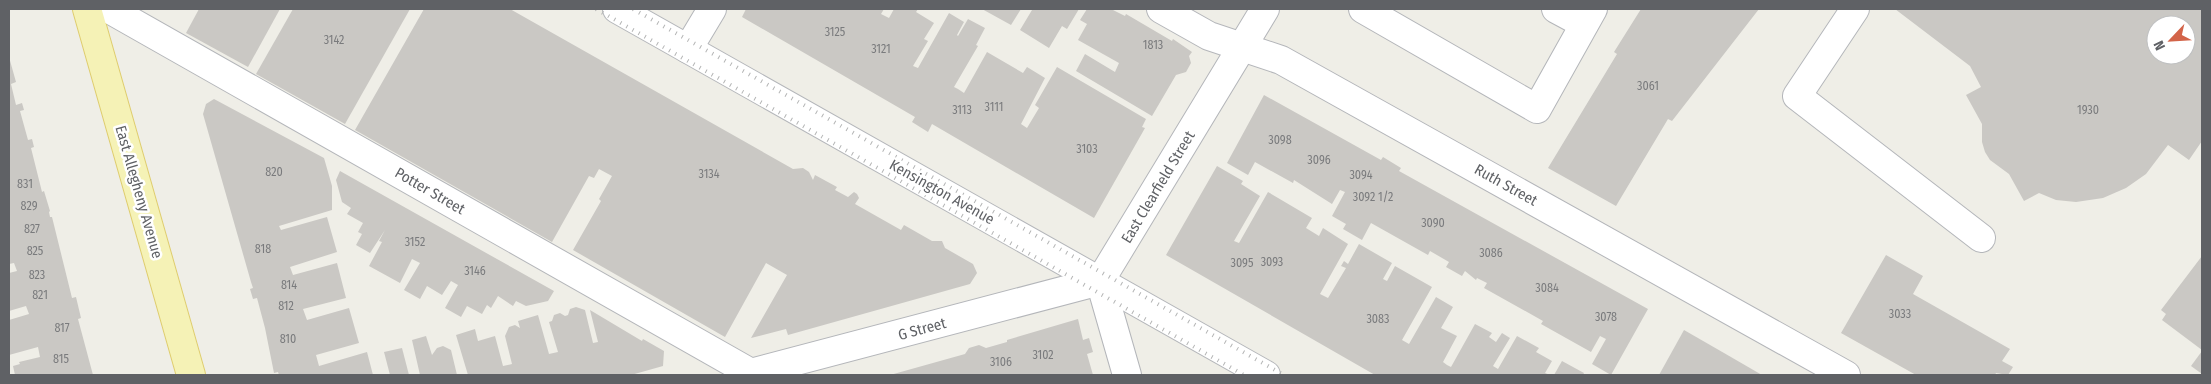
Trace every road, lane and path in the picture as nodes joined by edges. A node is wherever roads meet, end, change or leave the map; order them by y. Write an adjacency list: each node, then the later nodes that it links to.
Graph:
1 (87, 9): 16 (main road, East Allegheny Avenue)
2 (109, 9): 15 (street, Potter Street)
3 (617, 9): 12 (street, Kensington Avenue)
4 (712, 9): 12 (street)
5 (1161, 9): 11 (street, Ruth Street)
6 (1265, 9): 11 (street, East Clearfield Street)
7 (1363, 9): 10 (street)
8 (1556, 9): 10 (street)
9 (1854, 9): 13 (street)
10 (1588, 16)
11 (1243, 46): 14 (street, East Clearfield Street); 19 (street, Ruth Street)
12 (688, 49): 14 (street, Kensington Avenue)
13 (1982, 238)
14 (1100, 281): 15 (street, G Street); 17 (street); 18 (street, Kensington Avenue)
15 (747, 374)
16 (191, 375)
17 (1128, 375)
18 (1266, 375)
19 (1846, 375)

